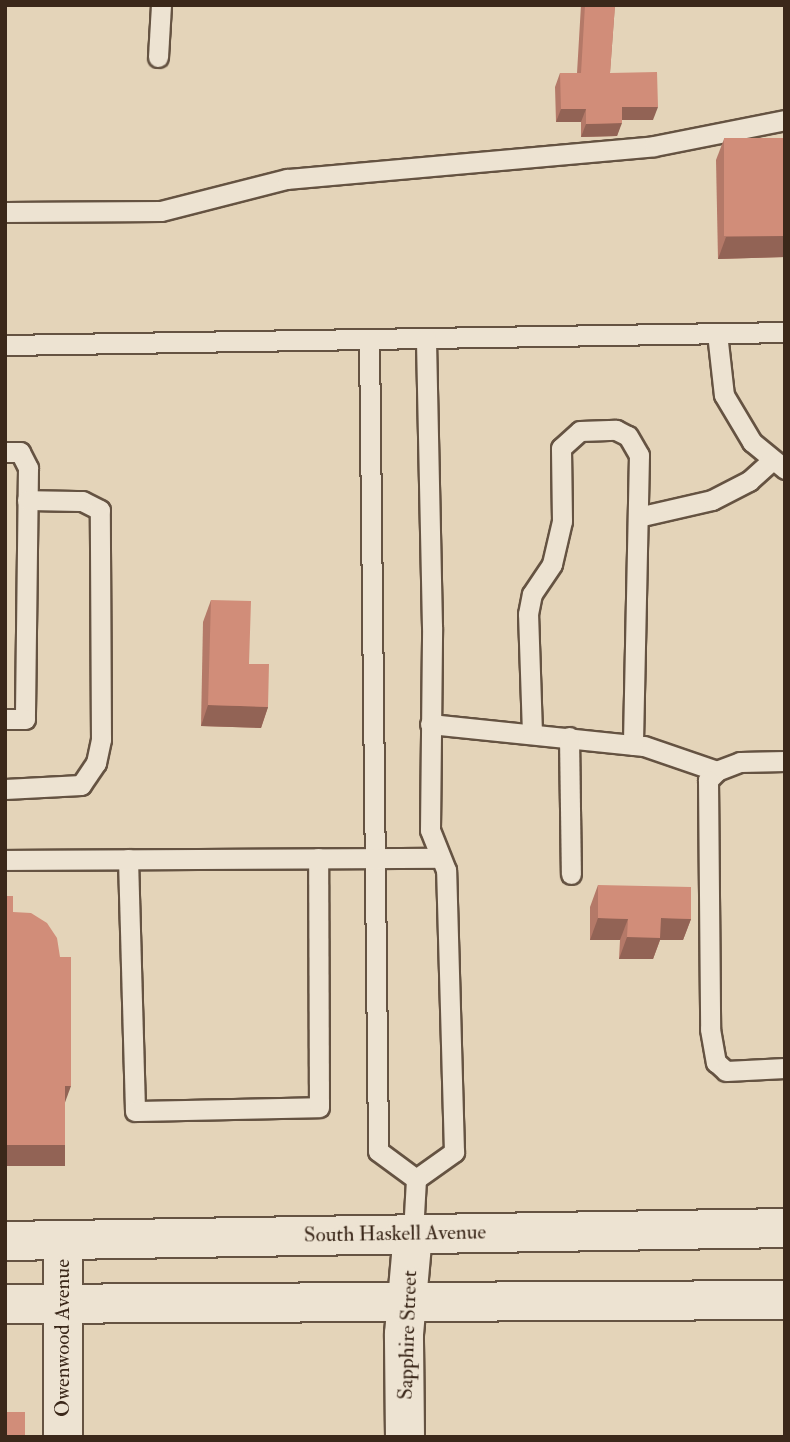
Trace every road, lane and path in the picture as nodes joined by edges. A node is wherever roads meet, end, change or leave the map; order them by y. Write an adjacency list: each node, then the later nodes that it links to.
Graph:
1 (161, 5): 2 (lane)
2 (158, 57)
3 (785, 120): 4 (lane)
4 (5, 212)
5 (785, 332): 6 (lane)
6 (717, 333): 7 (lane); 11 (lane)
7 (426, 338): 8 (lane); 17 (lane)
8 (369, 339): 9 (lane); 24 (lane)
9 (5, 345)
10 (5, 452): 12 (lane)
11 (778, 464): 13 (lane)
12 (27, 500): 15 (lane); 23 (lane)
13 (638, 517): 18 (lane); 20 (lane)
14 (5, 572): 15 (lane)
15 (25, 572): 16 (lane)
16 (5, 719)
17 (430, 724): 18 (lane); 26 (lane)
18 (532, 733): 19 (lane)
19 (569, 737): 20 (lane); 29 (lane)
20 (633, 745): 22 (lane)
21 (785, 761): 22 (lane)
22 (717, 771): 30 (lane)
23 (5, 789)
24 (374, 857): 25 (lane); 26 (lane); 31 (lane)
25 (318, 858): 27 (lane); 27 (lane)
26 (439, 858): 31 (lane)
27 (128, 859): 28 (lane)
28 (5, 860)
29 (571, 874)
30 (785, 1068)
31 (416, 1179): 33 (lane)
32 (785, 1228): 33 (main road, South Haskell Avenue)
33 (414, 1233): 34 (main road, South Haskell Avenue); 39 (main road, Sapphire Street)
34 (63, 1240): 35 (main road, South Haskell Avenue); 38 (main road, Owenwood Avenue)
35 (5, 1241)
36 (785, 1300): 39 (main road)
37 (5, 1304): 38 (main road)
38 (63, 1304): 39 (main road); 40 (main road, Owenwood Avenue)
39 (407, 1304): 41 (main road, Sapphire Street)
40 (63, 1437)
41 (405, 1437)

